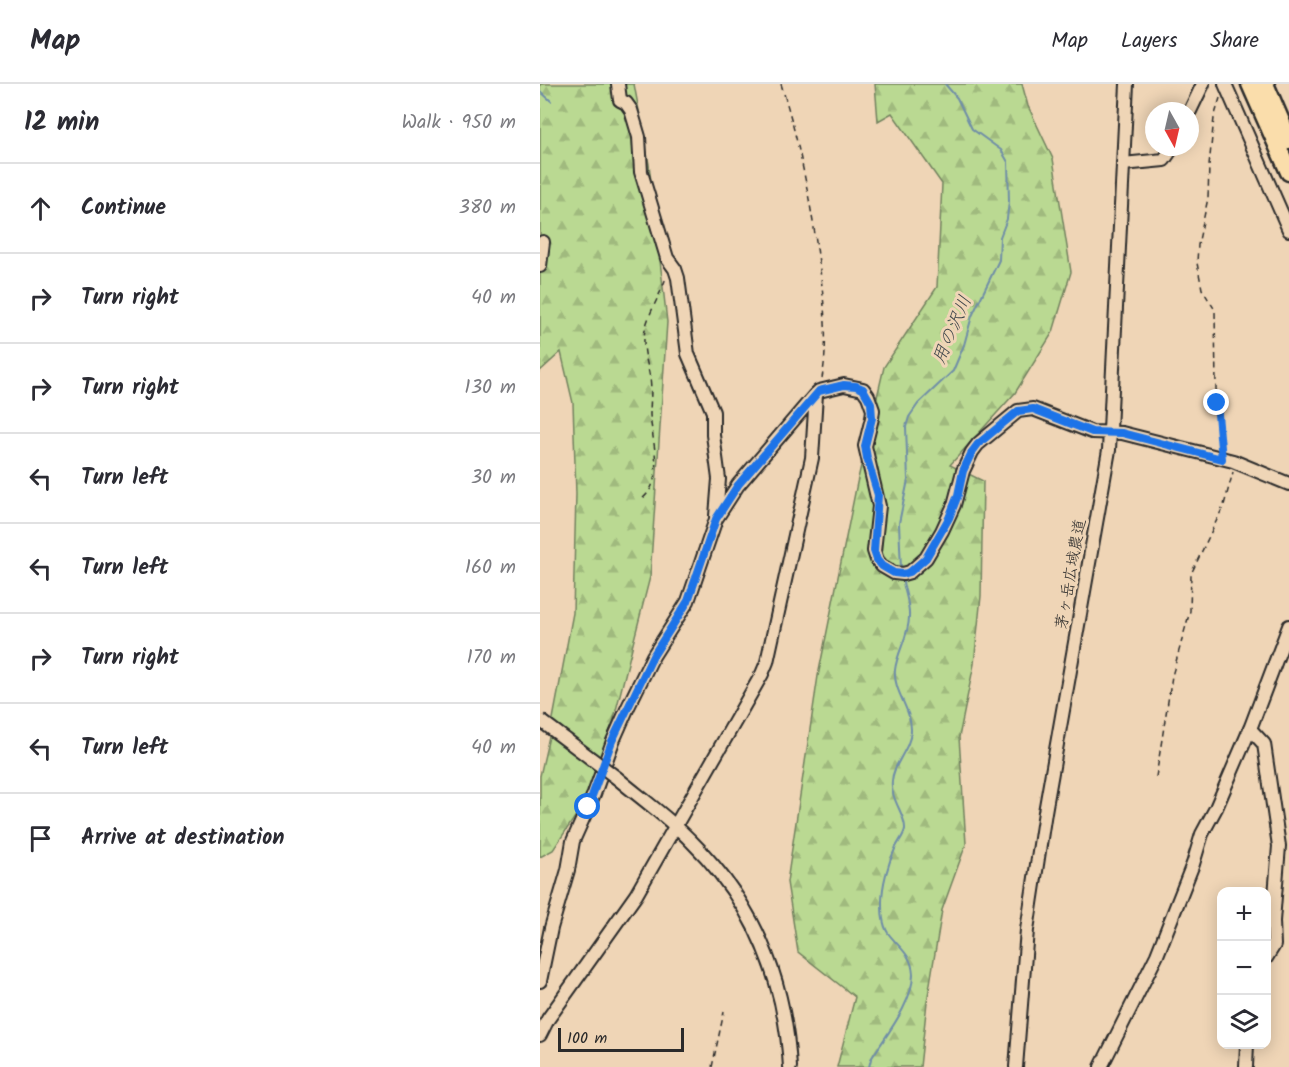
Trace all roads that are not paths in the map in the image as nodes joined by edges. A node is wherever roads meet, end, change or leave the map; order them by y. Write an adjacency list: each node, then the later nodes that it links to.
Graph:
1 (618, 84): 18 (street)
2 (1127, 84): 10 (street, 茅ヶ岳広域農道)
3 (1203, 84): 7 (street)
4 (1250, 84): 11 (highway)
5 (1264, 84): 8 (highway)
6 (1225, 86): 12 (street)
7 (1194, 102)
8 (1289, 140)
9 (1167, 156): 10 (street)
10 (1123, 164): 16 (street, 茅ヶ岳広域農道)
11 (1289, 172)
12 (1289, 230)
13 (543, 242): 14 (street)
14 (540, 266)
15 (818, 393): 16 (street); 18 (street); 22 (street)
16 (1110, 433): 17 (street); 28 (street, 茅ヶ岳広域農道)
17 (1289, 484)
18 (716, 519): 24 (street)
19 (1289, 626): 21 (street)
20 (540, 720): 22 (street, bridge)
21 (1250, 729): 23 (street); 29 (street)
22 (675, 826): 25 (street); 27 (street)
23 (1271, 950)
24 (540, 981)
25 (540, 1035)
26 (1247, 1049): 30 (street)
27 (789, 1067)
28 (1016, 1067)
29 (1101, 1067)
30 (1246, 1067)

